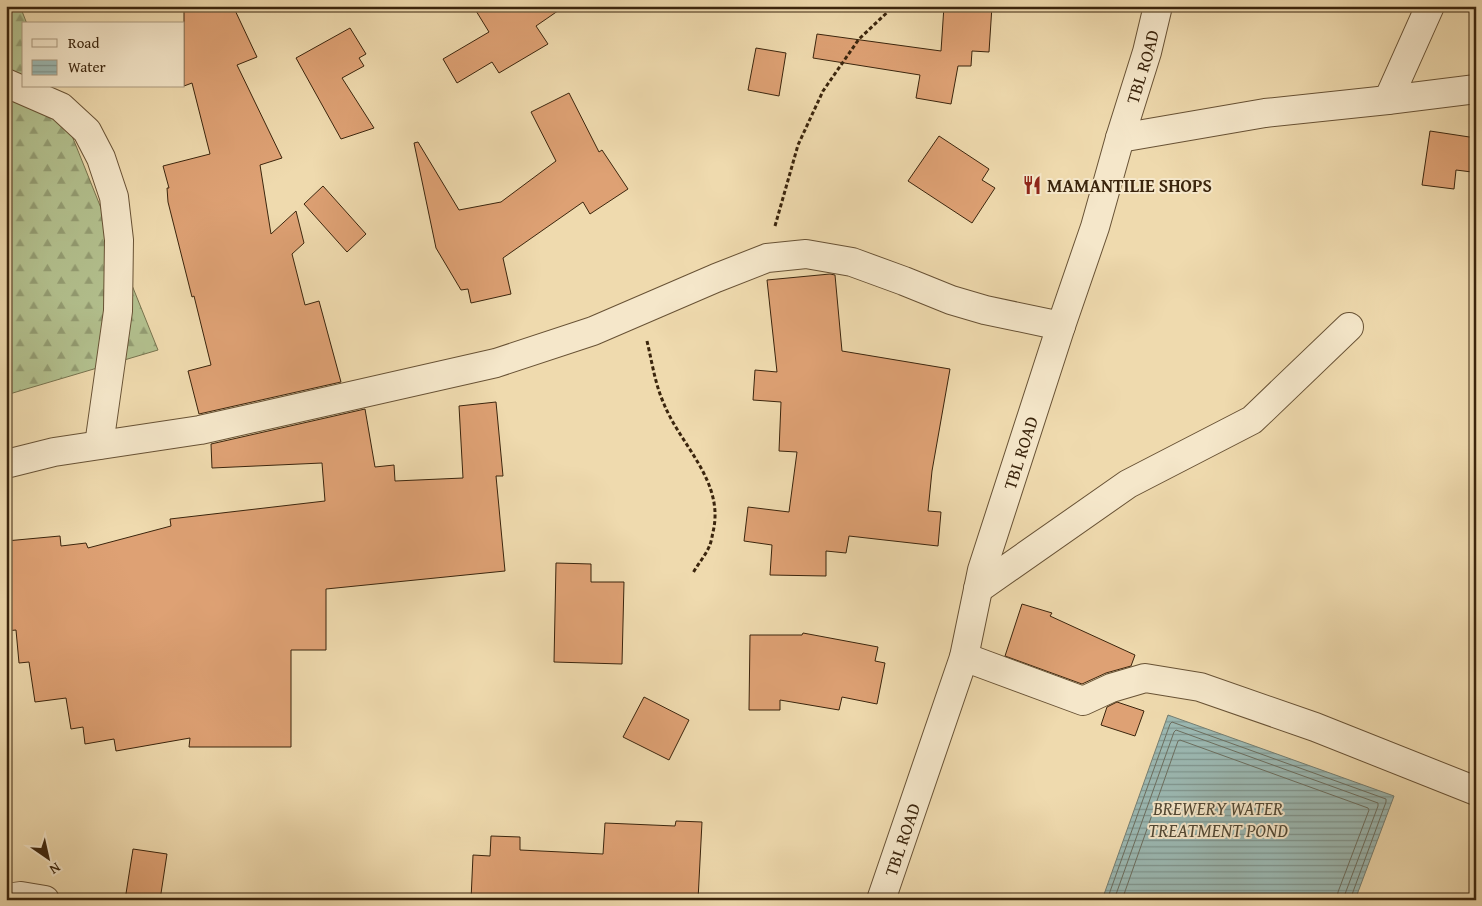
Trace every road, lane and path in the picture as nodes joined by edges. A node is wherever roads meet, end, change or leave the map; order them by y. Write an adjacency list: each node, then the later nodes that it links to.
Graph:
1 (894, 6): 8 (path)
2 (1158, 6): 7 (street, TBL ROAD)
3 (1430, 6): 6 (street)
4 (6, 83): 12 (street)
5 (1476, 89): 6 (street)
6 (1388, 100): 7 (street)
7 (1120, 138): 10 (street, TBL ROAD)
8 (767, 258): 9 (street); 10 (street)
9 (639, 311): 12 (street); 14 (path)
10 (1061, 326): 15 (street, TBL ROAD)
11 (1350, 326): 15 (street)
12 (99, 444): 13 (street)
13 (6, 464)
14 (693, 573)
15 (978, 589): 16 (street, TBL ROAD)
16 (964, 658): 17 (street); 20 (street, TBL ROAD)
17 (1476, 791)
18 (6, 898): 19 (street)
19 (45, 900)
20 (881, 900)

